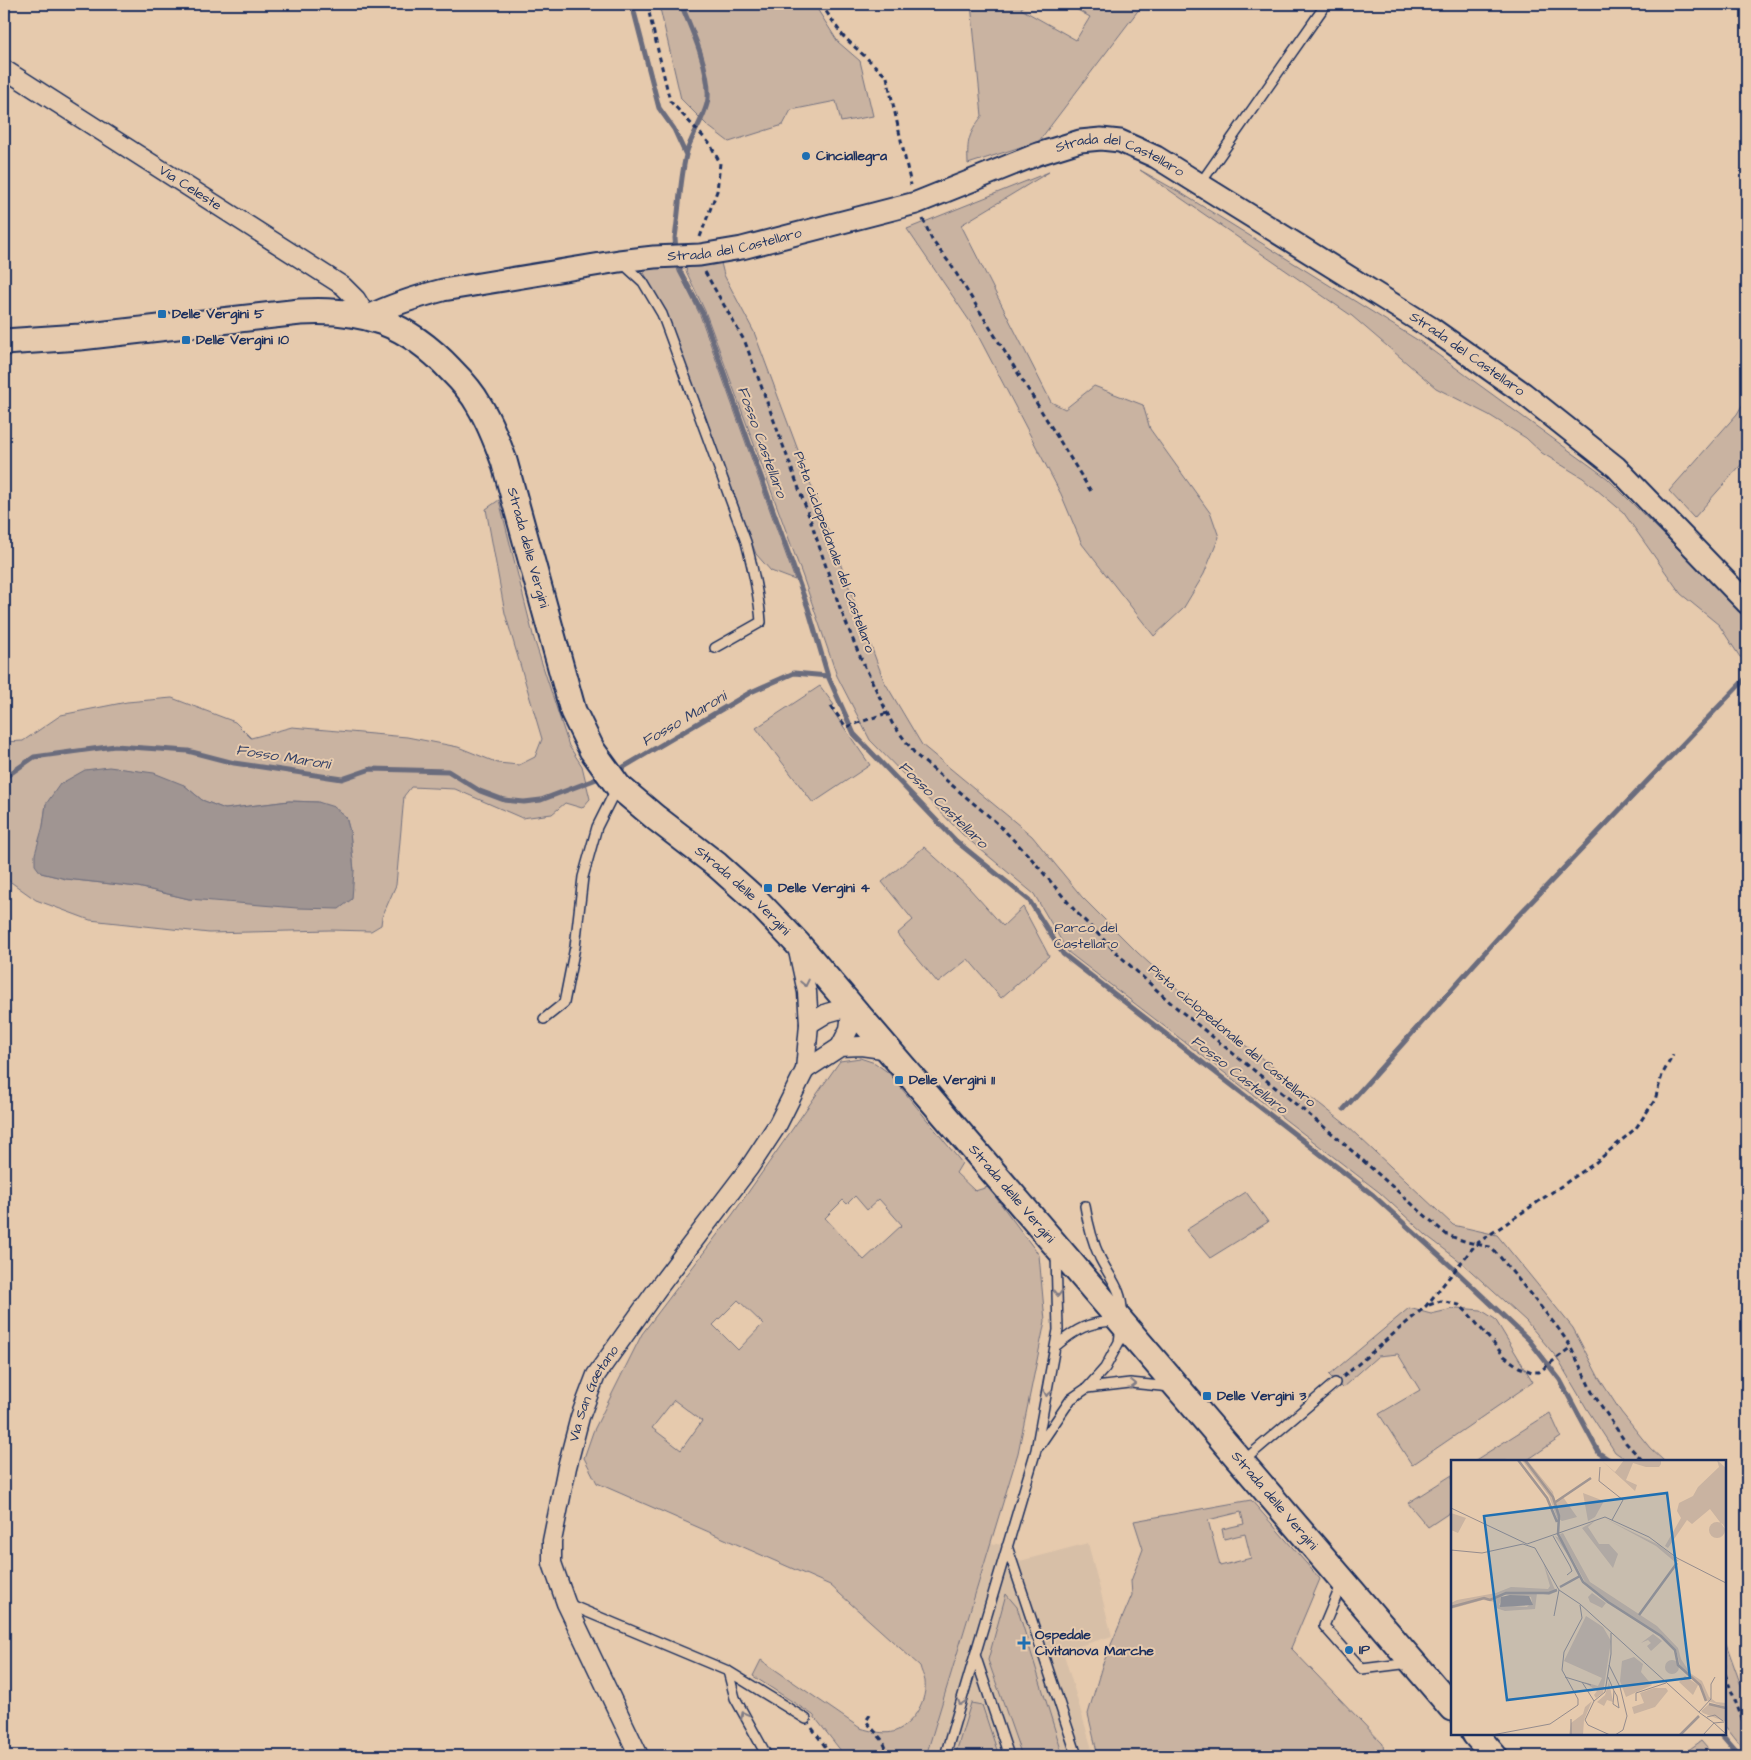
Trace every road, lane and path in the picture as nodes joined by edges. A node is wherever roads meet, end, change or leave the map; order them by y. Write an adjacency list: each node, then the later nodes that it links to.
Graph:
1 (647, 4): 7 (path)
2 (821, 4): 6 (path)
3 (1321, 4): 5 (lane)
4 (4, 69): 9 (street, Via Celeste)
5 (1200, 184): 6 (street, Strada del Castellaro); 12 (street, Strada del Castellaro)
6 (916, 203): 7 (street, Strada del Castellaro); 11 (path)
7 (696, 255): 8 (street, Strada del Castellaro); 15 (path, Pista ciclopedonale del Castellaro)
8 (619, 261): 9 (street, Strada del Castellaro); 13 (lane)
9 (367, 317): 10 (main road, Strada delle Vergini); 16 (main road, Strada delle Vergini)
10 (4, 342)
11 (1092, 493)
12 (1747, 602)
13 (715, 648)
14 (831, 706): 15 (path)
15 (887, 713): 27 (path, Pista ciclopedonale del Castellaro)
16 (618, 786): 17 (main road, Strada delle Vergini); 19 (lane)
17 (797, 943): 18 (main road, Strada delle Vergini); 20 (street, Via San Gaetano, one-way to 20)
18 (852, 1006): 20 (street); 21 (street); 22 (main road, Strada delle Vergini)
19 (544, 1019)
20 (809, 1024): 24 (street, Via San Gaetano)
21 (840, 1047): 22 (street); 24 (street)
22 (890, 1050): 26 (main road, Strada delle Vergini)
23 (1673, 1055): 27 (path)
24 (805, 1070): 40 (street, Via San Gaetano)
25 (1085, 1206): 29 (lane)
26 (1056, 1244): 29 (main road, Strada delle Vergini); 30 (lane, one-way to 30)
27 (1476, 1244): 28 (path); 31 (path, Pista ciclopedonale del Castellaro)
28 (1426, 1306): 31 (path); 32 (path)
29 (1122, 1321): 30 (lane); 33 (lane); 34 (main road, Strada delle Vergini)
30 (1057, 1345): 35 (lane, one-way to 35)
31 (1571, 1347): 36 (path, Pista ciclopedonale del Castellaro)
32 (1336, 1383): 37 (lane)
33 (1087, 1388): 34 (lane, one-way to 34); 35 (lane)
34 (1179, 1388): 37 (main road, Strada delle Vergini)
35 (1036, 1450): 38 (lane)
36 (1642, 1460)
37 (1242, 1462): 39 (main road, Strada delle Vergini)
38 (1007, 1546): 41 (lane); 56 (lane)
39 (1343, 1581): 42 (main road, Strada delle Vergini); 42 (lane)
40 (566, 1604): 43 (lane); 50 (street, Via San Gaetano)
41 (975, 1655): 54 (lane, one-way to 54); 55 (lane)
42 (1413, 1662): 45 (main road, Strada delle Vergini)
43 (728, 1671): 47 (lane); 51 (lane, one-way to 43)
44 (1726, 1677): 48 (path)
45 (1451, 1707)
46 (870, 1715): 53 (path)
47 (806, 1719): 52 (path)
48 (1747, 1732)
49 (1475, 1735): 57 (main road)
50 (639, 1756)
51 (767, 1756)
52 (832, 1756)
53 (890, 1756)
54 (945, 1756)
55 (1009, 1756)
56 (1077, 1756)
57 (1494, 1756)

